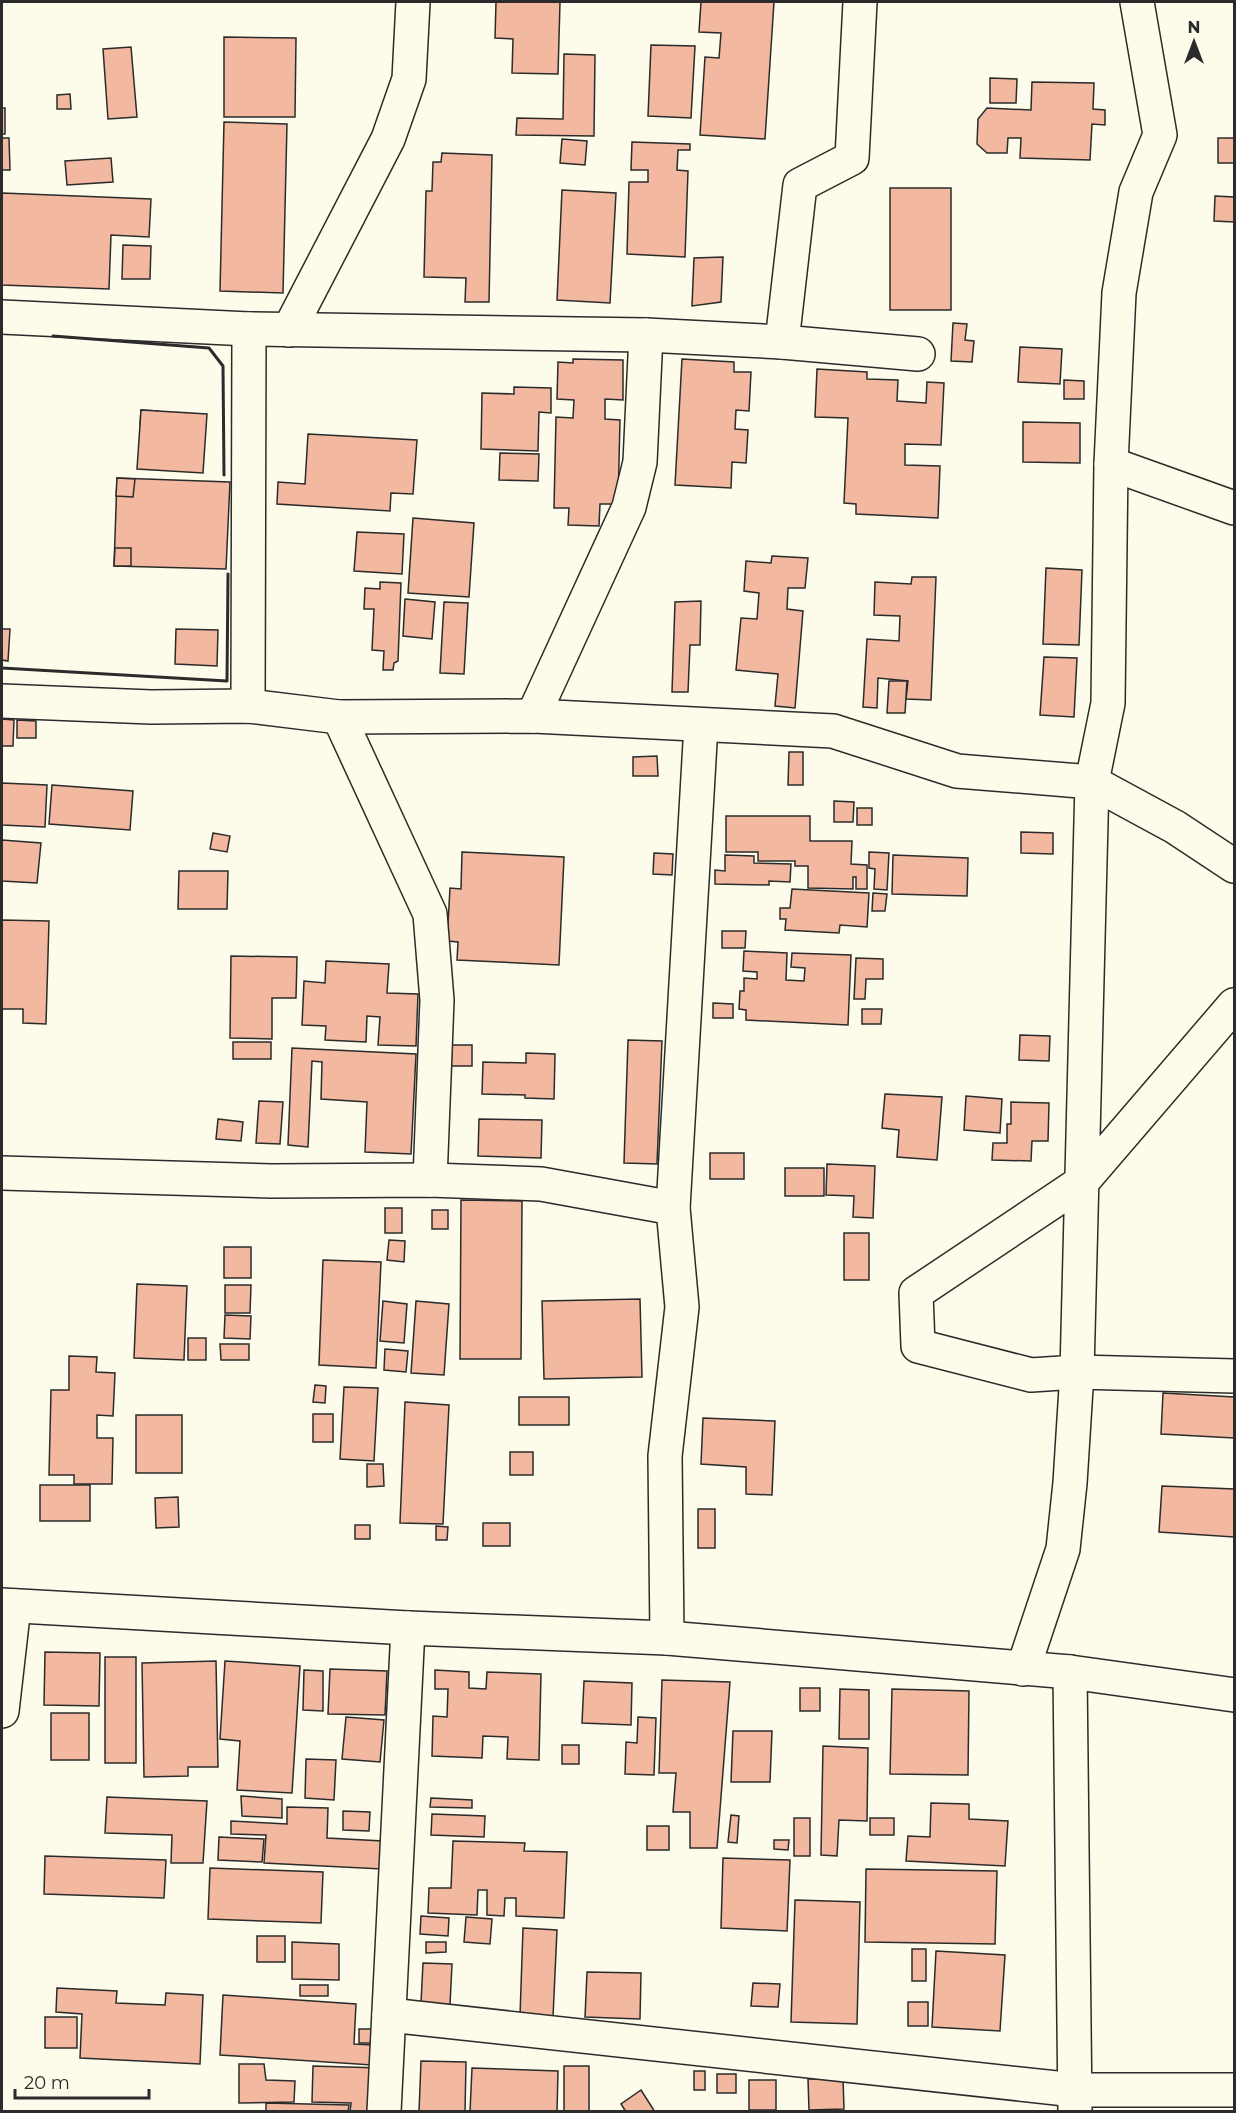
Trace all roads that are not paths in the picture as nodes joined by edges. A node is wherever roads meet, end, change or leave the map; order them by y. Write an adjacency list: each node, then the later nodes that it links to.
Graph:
1 (413, 2): 6 (street)
2 (860, 2): 8 (street)
3 (1137, 2): 10 (street)
4 (2, 317): 5 (street)
5 (249, 329): 6 (street); 13 (street)
6 (289, 330): 7 (street)
7 (646, 335): 8 (street); 14 (street)
8 (782, 342): 9 (street)
9 (918, 354)
10 (1111, 464): 11 (street); 17 (street)
11 (1234, 508)
12 (2, 701): 13 (street)
13 (248, 706): 15 (street)
14 (534, 716): 15 (street); 16 (street)
15 (339, 717): 21 (street)
16 (701, 725): 17 (street); 23 (street)
17 (1092, 782): 18 (street); 22 (street)
18 (1234, 866)
19 (1234, 1005): 22 (street)
20 (2, 1173): 21 (street)
21 (430, 1180): 23 (street)
22 (1082, 1182): 24 (street); 24 (street)
23 (673, 1208): 28 (street)
24 (1077, 1372): 25 (street); 29 (street)
25 (1234, 1376)
26 (8, 1606): 27 (street); 32 (street)
27 (408, 1628): 28 (street); 33 (street)
28 (667, 1638): 29 (street)
29 (1023, 1669): 30 (street)
30 (1070, 1672): 31 (street); 35 (street)
31 (1234, 1695)
32 (2, 1711)
33 (389, 2015): 35 (street); 36 (street)
34 (1234, 2090): 35 (street)
35 (1075, 2101)
36 (384, 2112)

